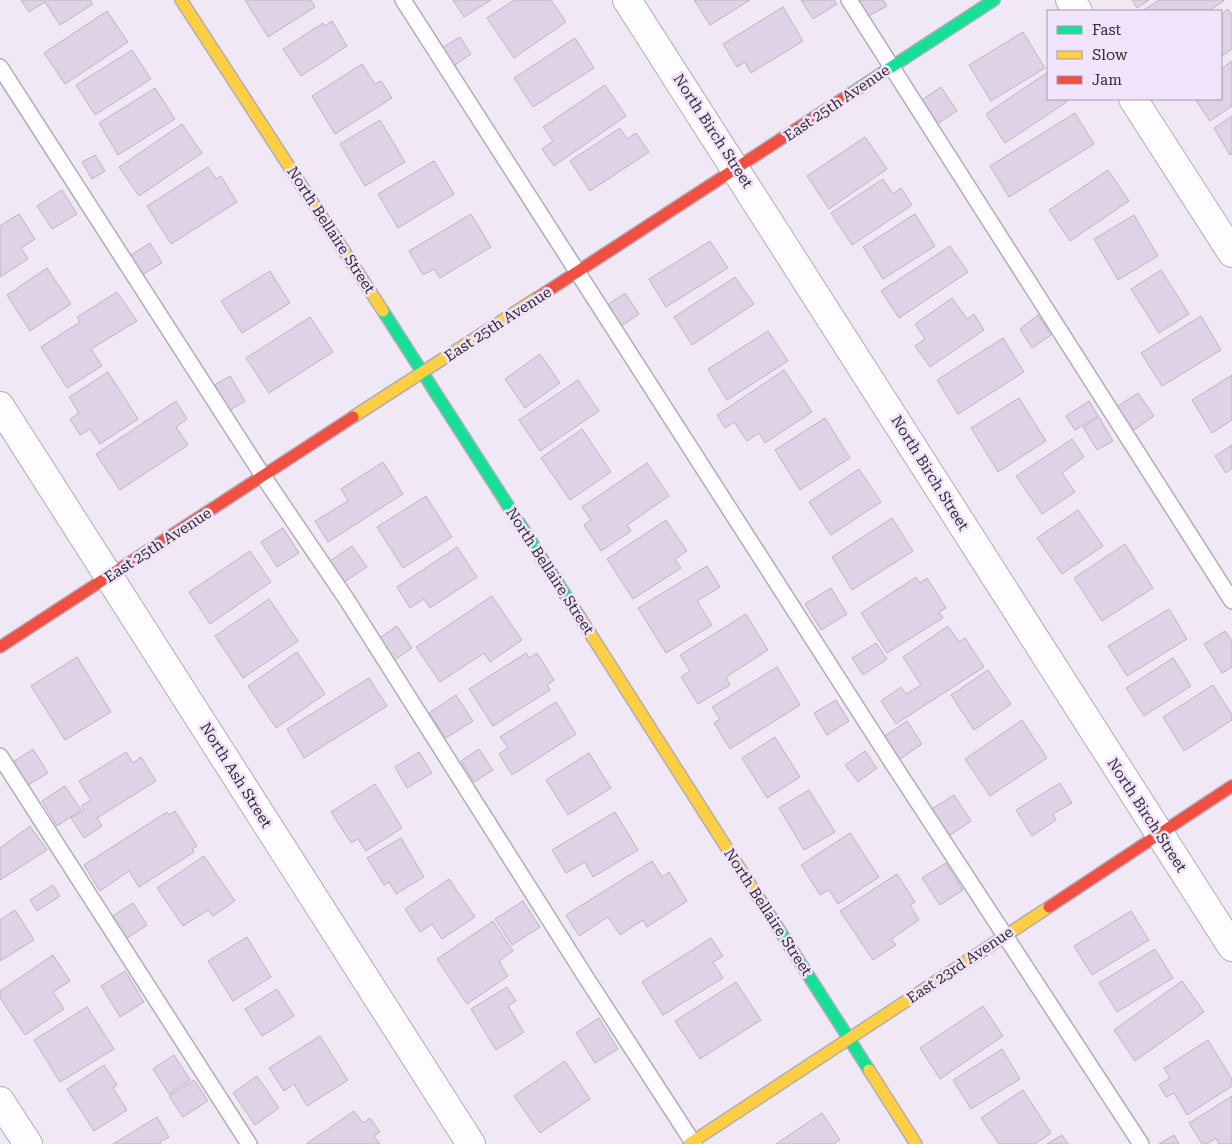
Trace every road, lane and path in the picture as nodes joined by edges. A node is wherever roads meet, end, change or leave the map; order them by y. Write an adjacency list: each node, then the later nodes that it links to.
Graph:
1 (181, 0): 12 (street, North Bellaire Street)
2 (403, 0): 11 (lane)
3 (627, 0): 9 (street, North Birch Street)
4 (849, 0): 6 (lane)
5 (994, 0): 6 (street, East 25th Avenue)
6 (892, 66): 9 (street, East 25th Avenue); 16 (lane)
7 (0, 67): 14 (lane)
8 (1135, 100): 10 (street)
9 (737, 169): 11 (street, East 25th Avenue); 20 (street, North Birch Street)
10 (1232, 253)
11 (579, 272): 12 (street, East 25th Avenue); 21 (lane)
12 (423, 372): 14 (street, East 25th Avenue); 23 (street, North Bellaire Street)
13 (0, 406): 15 (street, North Ash Street)
14 (263, 476): 15 (street, East 25th Avenue); 25 (lane)
15 (110, 576): 17 (street, East 25th Avenue); 28 (street, North Ash Street)
16 (1232, 601)
17 (0, 647)
18 (0, 756): 27 (lane)
19 (1232, 786): 20 (street, East 23rd Avenue)
20 (1159, 834): 21 (street, East 23rd Avenue); 22 (street, North Birch Street)
21 (1004, 935): 23 (street, East 23rd Avenue); 30 (lane)
22 (1232, 947)
23 (849, 1039): 25 (street, East 23rd Avenue); 29 (street, North Bellaire Street)
24 (0, 1101): 26 (street)
25 (692, 1143)
26 (28, 1144)
27 (249, 1144)
28 (471, 1144)
29 (916, 1144)
30 (1141, 1144)

